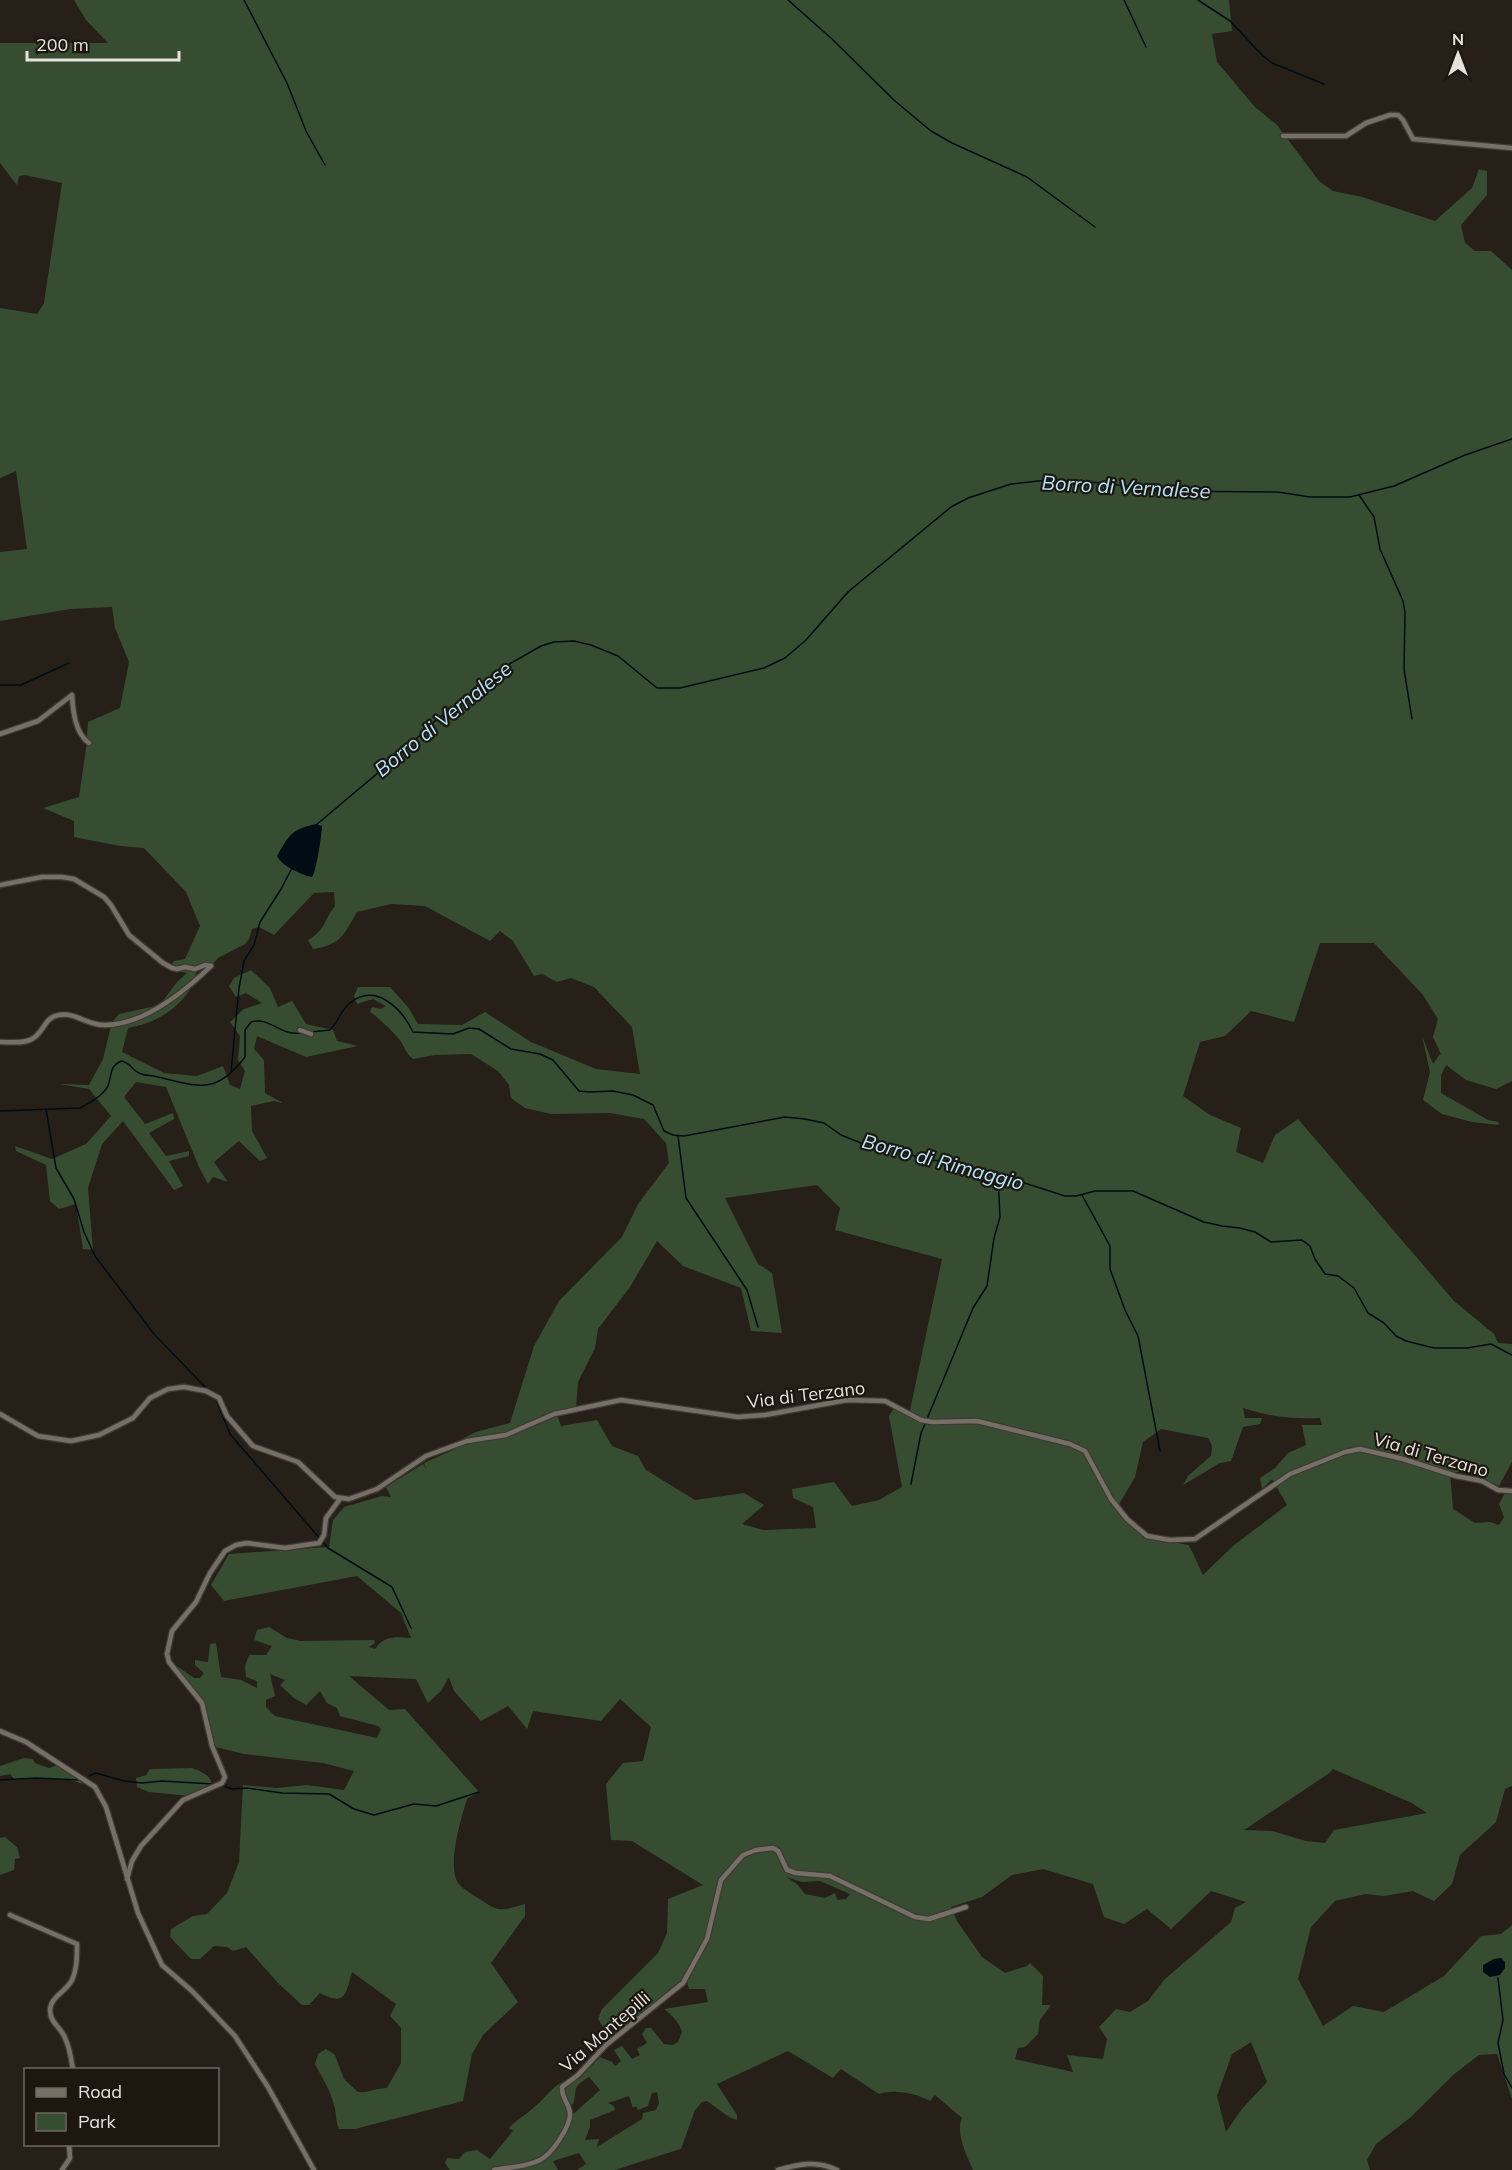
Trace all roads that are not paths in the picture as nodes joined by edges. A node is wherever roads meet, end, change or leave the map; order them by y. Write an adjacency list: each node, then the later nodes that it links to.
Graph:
1 (1283, 136): 2 (street)
2 (1512, 148)
3 (0, 734): 4 (street)
4 (89, 743)
5 (0, 885): 8 (street)
6 (300, 1030): 7 (street)
7 (311, 1035)
8 (0, 1042)
9 (0, 1414): 11 (street)
10 (1512, 1491): 11 (street, Via di Terzano)
11 (340, 1499): 13 (street)
12 (0, 1731): 13 (street)
13 (127, 1879): 19 (street)
14 (966, 1907): 20 (street, Via Montepilli)
15 (10, 1915): 16 (street)
16 (73, 2068)
17 (69, 2146): 18 (street)
18 (62, 2170)
19 (314, 2170)
20 (494, 2170)
21 (778, 2170): 22 (street)
22 (837, 2170)

